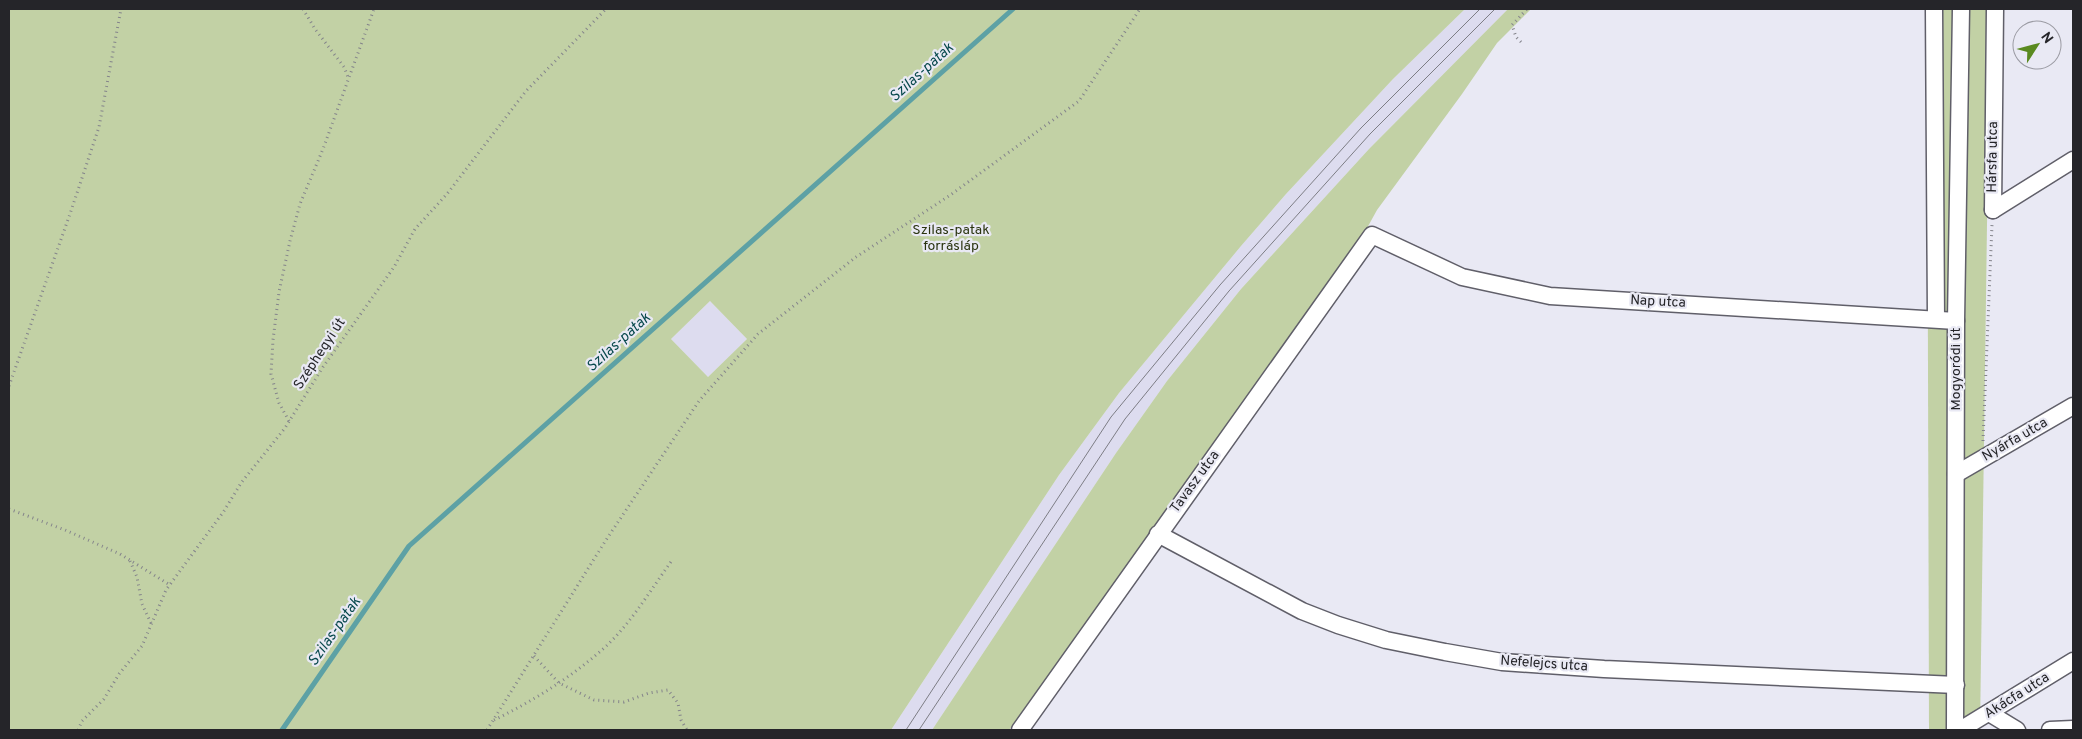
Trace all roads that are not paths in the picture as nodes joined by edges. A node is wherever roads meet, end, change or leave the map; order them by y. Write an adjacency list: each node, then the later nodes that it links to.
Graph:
1 (1934, 9): 6 (street, Mogyoródi út)
2 (1962, 9): 7 (street, Mogyoródi út)
3 (1995, 9): 4 (street, Hársfa utca)
4 (2073, 160)
5 (1372, 234): 6 (street, Nap utca); 10 (street, Tavasz utca)
6 (1936, 318): 7 (street, Nap utca)
7 (1956, 321): 9 (street, Mogyoródi út)
8 (2073, 406): 9 (street, Nyárfa utca)
9 (1956, 474): 12 (street, Mogyoródi út)
10 (1158, 534): 12 (street, Nefelejcs utca); 15 (street, Tavasz utca)
11 (2073, 661): 13 (street, Akácfa utca)
12 (1956, 686): 16 (street, Mogyoródi út)
13 (1989, 713): 17 (street, Akácfa utca); 18 (street)
14 (2073, 729): 19 (street)
15 (1020, 730)
16 (1955, 730)
17 (1960, 730)
18 (2017, 730)
19 (2050, 730)

